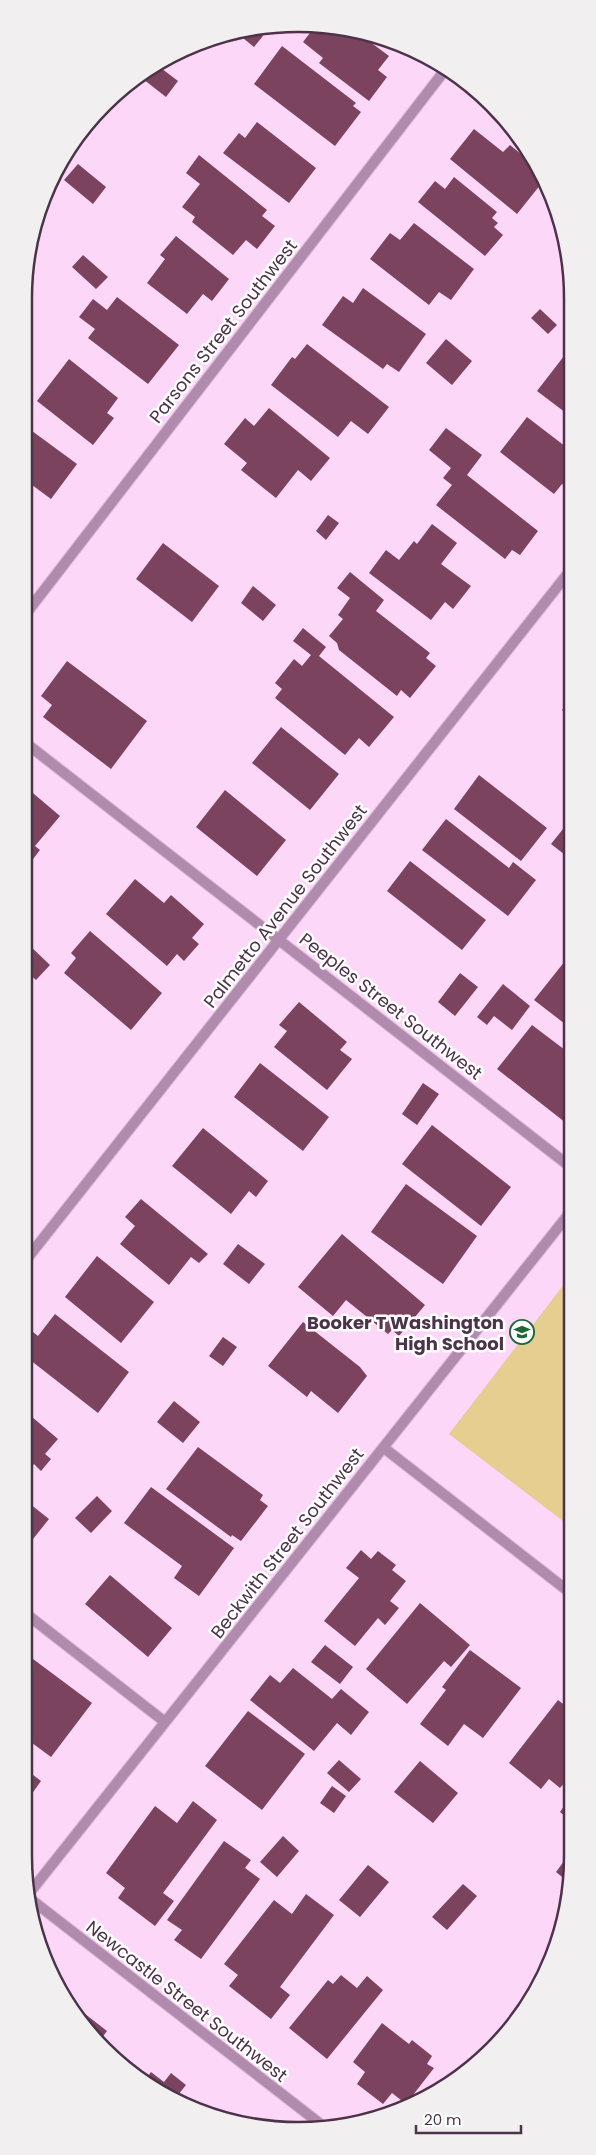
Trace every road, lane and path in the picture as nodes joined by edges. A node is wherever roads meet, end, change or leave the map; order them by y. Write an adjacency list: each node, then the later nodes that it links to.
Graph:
1 (442, 74): 3 (street, Parsons Street Southwest)
2 (564, 578): 5 (street, Palmetto Avenue Southwest)
3 (32, 606)
4 (32, 748): 5 (street, Peeples Street Southwest)
5 (279, 940): 6 (street, Peeples Street Southwest); 8 (street, Palmetto Avenue Southwest)
6 (564, 1161)
7 (564, 1220): 9 (street, Beckwith Street Southwest)
8 (32, 1252)
9 (384, 1448): 10 (street); 12 (street, Beckwith Street Southwest)
10 (564, 1588)
11 (32, 1619): 12 (street)
12 (165, 1722): 13 (street, Beckwith Street Southwest)
13 (34, 1886)
14 (37, 1905): 15 (street, Newcastle Street Southwest)
15 (317, 2122)

